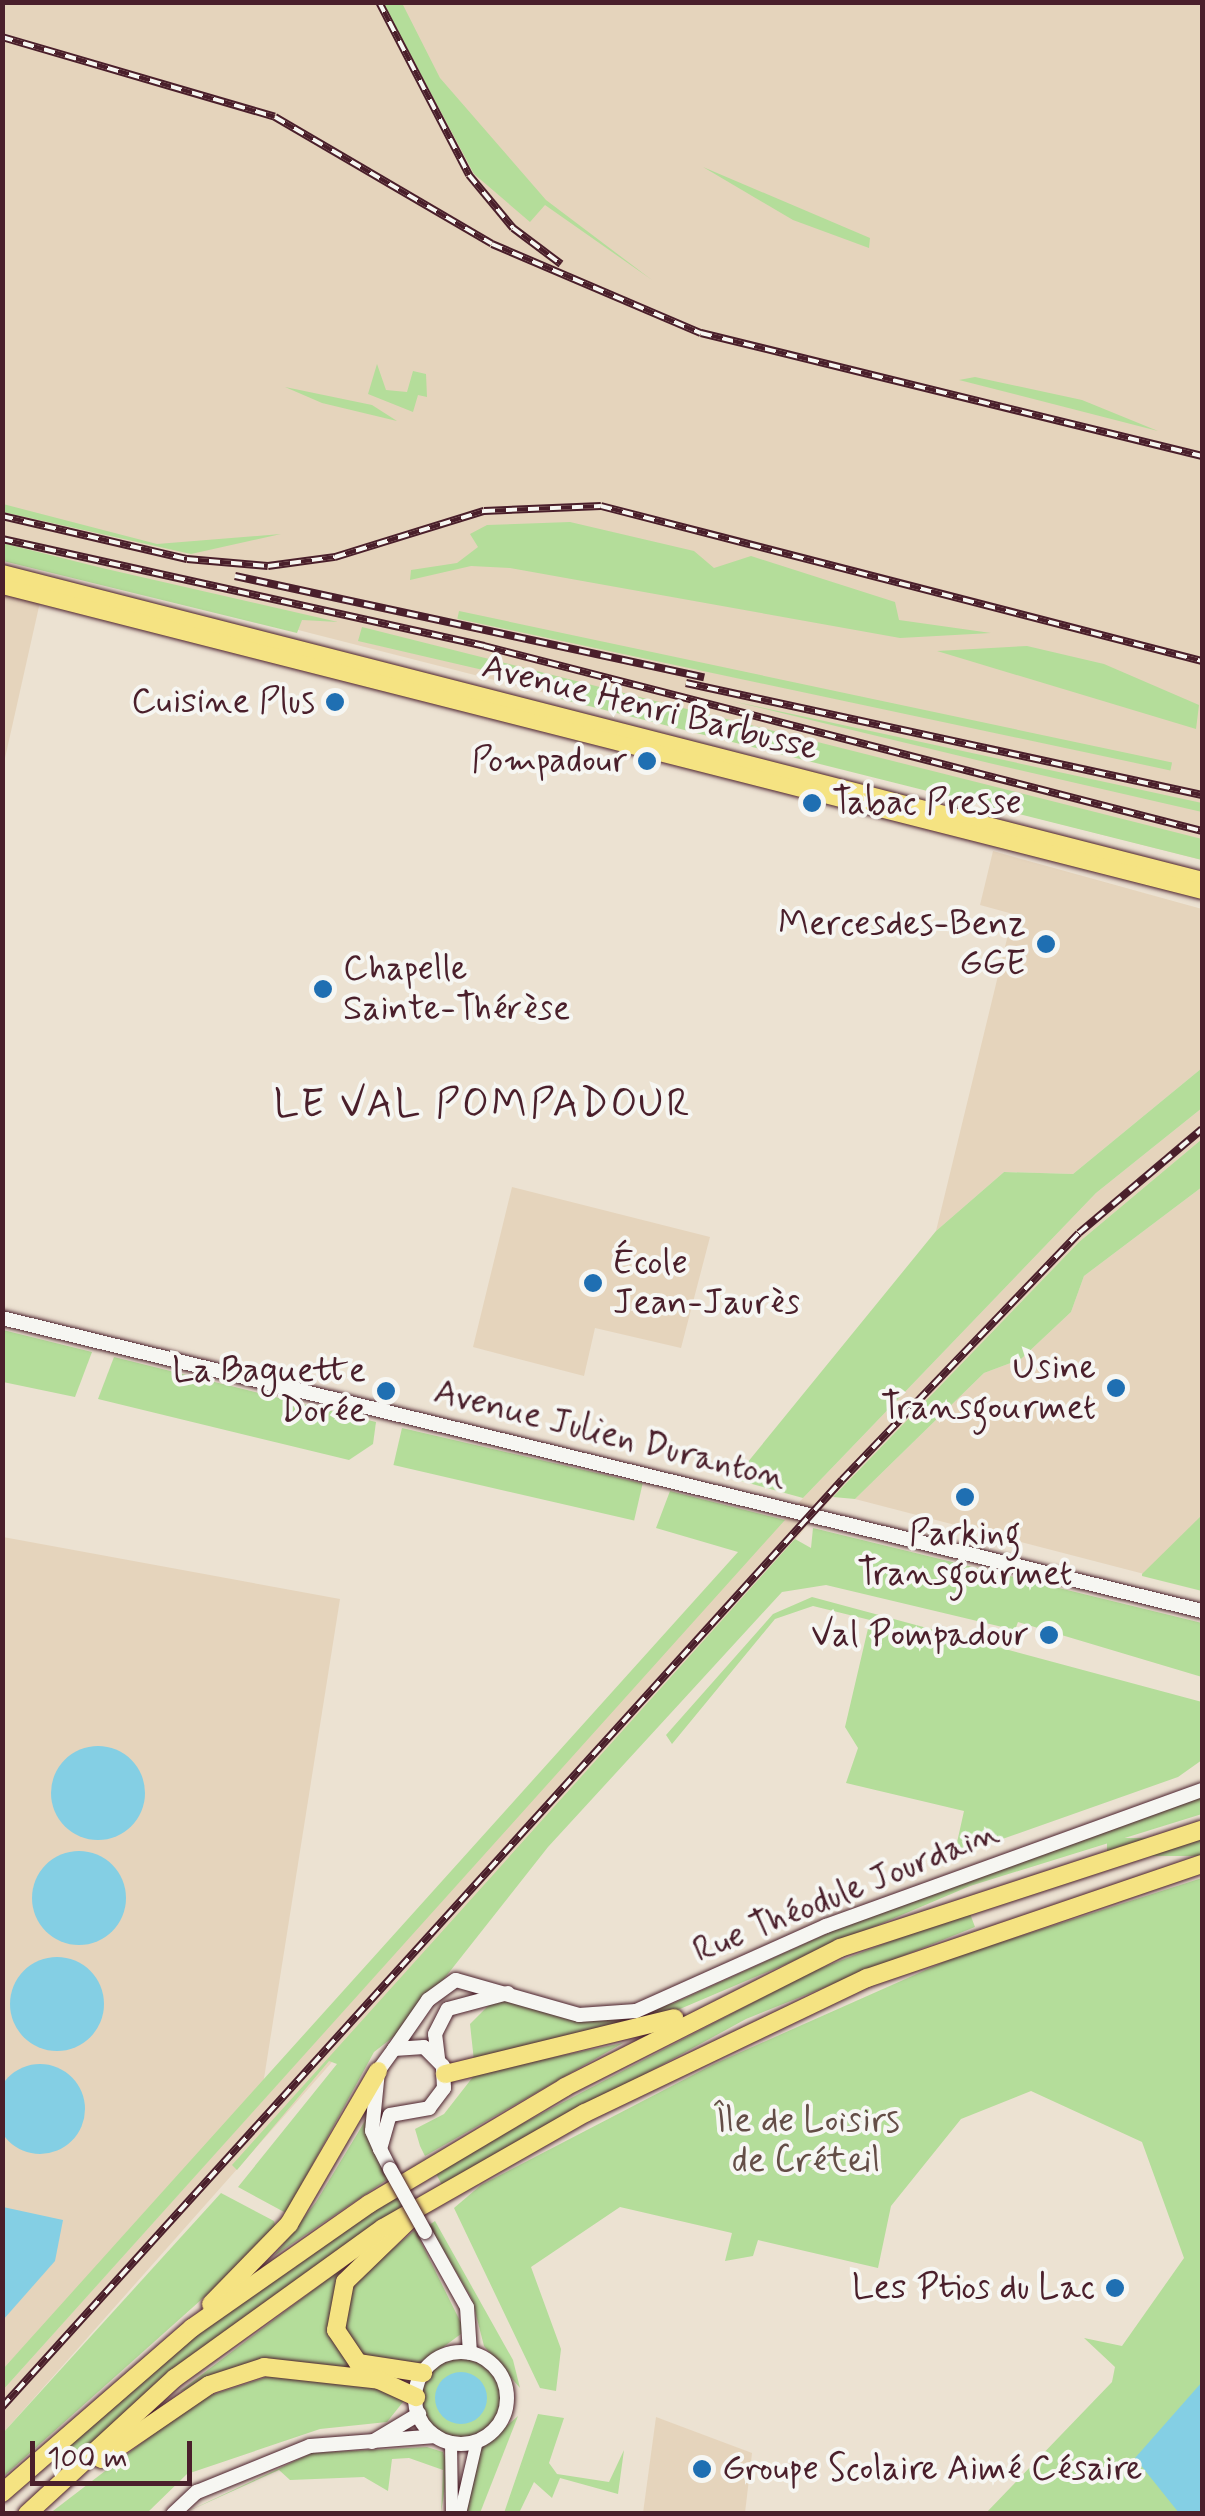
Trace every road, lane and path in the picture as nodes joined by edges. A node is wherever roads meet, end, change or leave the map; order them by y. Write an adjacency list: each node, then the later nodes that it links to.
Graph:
1 (2, 572): 3 (main road)
2 (2, 586): 3 (main road)
3 (86, 600): 4 (main road, Avenue Henri Barbusse); 5 (main road, Avenue Henri Barbusse)
4 (406, 678): 5 (main road); 6 (main road, Avenue Henri Barbusse)
5 (384, 684): 7 (main road, Avenue Henri Barbusse)
6 (1202, 879)
7 (1202, 891)
8 (2, 1318): 9 (main road, Avenue Julien Duranton)
9 (1202, 1611)
10 (1202, 1790): 13 (main road, Rue Théodule Jourdain)
11 (1202, 1830): 14 (highway)
12 (1200, 1865): 19 (highway)
13 (508, 1993): 15 (main road, Rue Théodule Jourdain); 16 (main road)
14 (699, 2014): 16 (highway); 20 (highway)
15 (394, 2049): 16 (main road); 17 (main road, Rue Théodule Jourdain)
16 (442, 2066): 18 (main road)
17 (378, 2071): 18 (main road); 20 (highway)
18 (380, 2149): 21 (main road, bridge)
19 (414, 2213): 22 (highway); 28 (highway)
20 (192, 2328): 29 (highway)
21 (470, 2353): 22 (main road); 25 (main road)
22 (423, 2373): 23 (main road)
23 (417, 2406): 24 (main road); 26 (main road); 28 (highway)
24 (436, 2436): 26 (main road); 27 (main road)
25 (476, 2441): 27 (main road); 33 (street)
26 (371, 2442): 31 (main road)
27 (451, 2442): 32 (street)
28 (51, 2491): 30 (highway)
29 (2, 2493)
30 (28, 2514)
31 (172, 2514)
32 (452, 2514)
33 (460, 2514)

